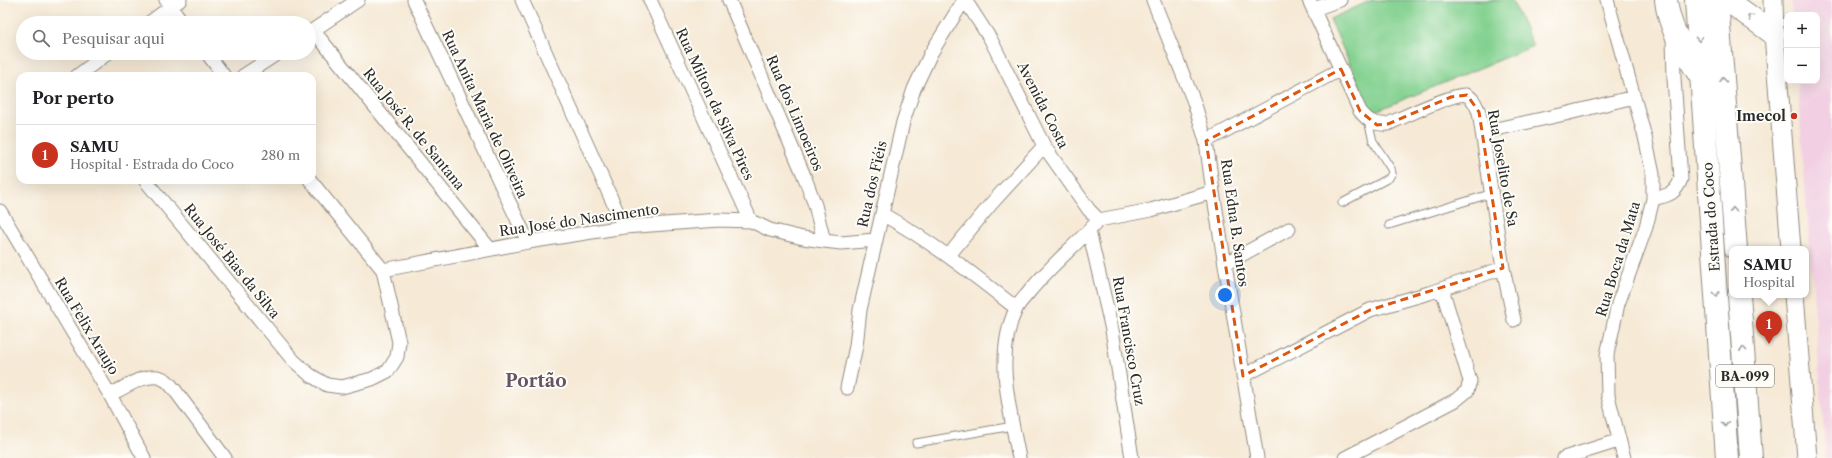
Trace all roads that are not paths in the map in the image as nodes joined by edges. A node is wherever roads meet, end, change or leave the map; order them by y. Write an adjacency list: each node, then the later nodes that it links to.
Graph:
1 (358, 0): 19 (street)
2 (414, 0): 52 (street, Rua Anita Maria de Oliveira)
3 (522, 0): 47 (street)
4 (650, 0): 45 (street, Rua Milton da Silva Pires)
5 (729, 0): 51 (street, Rua dos Limoeiros)
6 (965, 0): 35 (street, Avenida Costa); 43 (street, Rua dos Fiéis)
7 (1153, 0): 34 (street, Rua Edna B. Santos)
8 (1340, 0): 16 (street)
9 (1607, 0): 31 (street, Rua Boca da Mata)
10 (1666, 0): 20 (highway)
11 (1696, 0): 30 (highway, Estrada do Coco / BA-099, one-way to 30)
12 (1717, 0): 53 (highway, Estrada do Coco, one-way to 12)
13 (1727, 0): 21 (highway, one-way to 13)
14 (1773, 0): 21 (street)
15 (172, 2): 17 (street); 18 (street)
16 (1311, 5): 26 (street)
17 (157, 16)
18 (179, 16)
19 (316, 28)
20 (1673, 29): 30 (highway); 40 (street)
21 (1774, 34): 54 (street)
22 (316, 37): 55 (street, Rua José R. de Santana)
23 (99, 60): 27 (street)
24 (211, 60): 28 (street)
25 (267, 60): 29 (street)
26 (1341, 69): 32 (street); 34 (street)
27 (82, 72)
28 (221, 72)
29 (249, 72)
30 (1701, 78): 79 (highway, Estrada do Coco / BA-099, one-way to 79)
31 (1634, 97): 33 (street); 40 (street, Rua Boca da Mata)
32 (1364, 116): 33 (street, Rua Joselito de Sa); 41 (lane)
33 (1482, 132): 39 (street, Rua Joselito de Sa)
34 (1206, 141): 38 (street, Rua Edna B. Santos)
35 (1044, 146): 44 (street, Avenida Costa); 56 (street)
36 (148, 184): 59 (street, Rua José Bias da Silva)
37 (313, 184): 59 (street)
38 (1213, 192): 44 (street); 57 (street, Rua Edna B. Santos)
39 (1493, 192): 46 (lane); 58 (street, Rua Joselito de Sa)
40 (1653, 199): 69 (street, Rua Boca da Mata)
41 (1342, 203)
42 (0, 211): 67 (street, Rua Felix Araujo)
43 (882, 214): 50 (street, Rua dos Fiéis); 56 (street)
44 (1099, 220): 49 (street)
45 (751, 221): 47 (street, Rua José do Nascimento); 51 (street, Rua José do Nascimento)
46 (1389, 225)
47 (624, 227): 52 (street, Rua José do Nascimento)
48 (1289, 229): 57 (street)
49 (1089, 231): 63 (street); 74 (street, Rua Francisco Cruz)
50 (875, 240): 51 (street, Rua José do Nascimento); 66 (street, Rua dos Fiéis)
51 (824, 241)
52 (528, 242): 55 (street, Rua José do Nascimento)
53 (1736, 246)
54 (1790, 246)
55 (490, 249): 59 (street, Rua José do Nascimento)
56 (948, 255): 63 (street)
57 (1225, 264): 65 (street, Rua Edna B. Santos)
58 (1504, 268): 60 (street); 64 (street, Rua Joselito de Sa)
59 (383, 270)
60 (1442, 289): 65 (street); 76 (street)
61 (1739, 298): 80 (highway, BA-099, one-way to 61)
62 (1794, 298): 81 (street)
63 (1016, 308): 68 (street)
64 (1514, 320)
65 (1243, 376): 75 (street, Rua Edna B. Santos)
66 (847, 388)
67 (110, 395): 71 (street, Rua Felix Araujo); 72 (street)
68 (1013, 426): 70 (lane); 73 (street)
69 (1618, 441): 77 (street); 78 (street, Rua Boca da Mata)
70 (916, 443)
71 (144, 458)
72 (225, 458)
73 (1019, 458)
74 (1132, 458)
75 (1257, 458)
76 (1345, 458)
77 (1564, 458)
78 (1624, 458)
79 (1727, 458)
80 (1751, 458)
81 (1807, 458)

